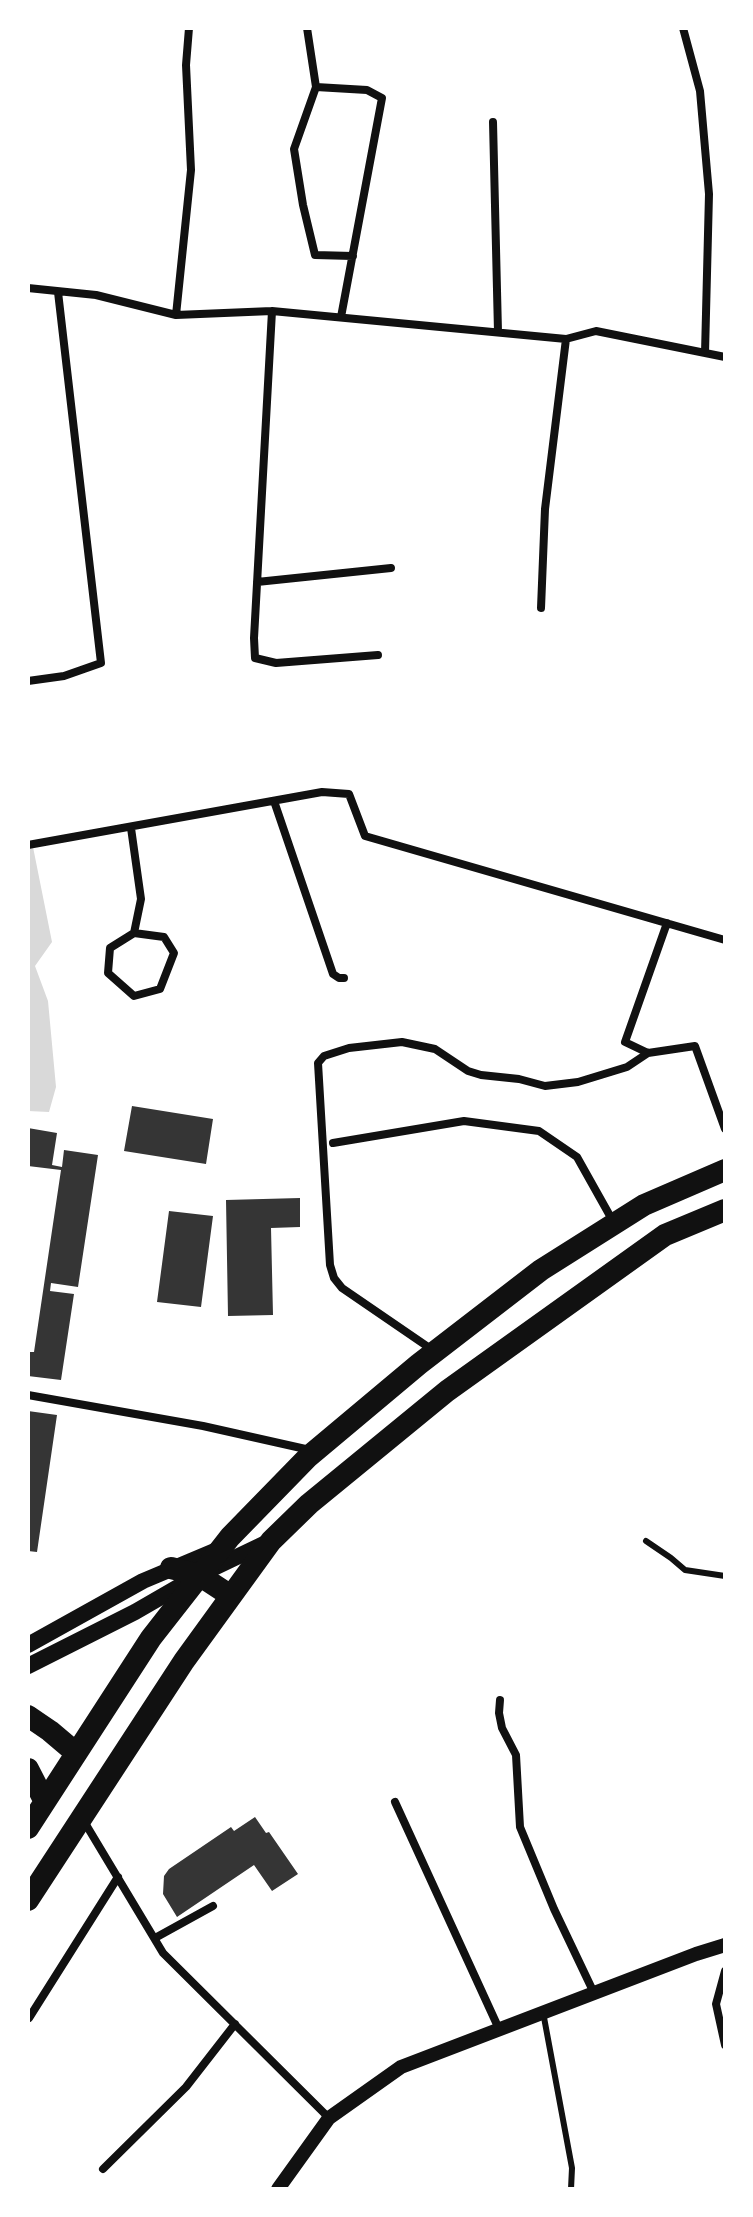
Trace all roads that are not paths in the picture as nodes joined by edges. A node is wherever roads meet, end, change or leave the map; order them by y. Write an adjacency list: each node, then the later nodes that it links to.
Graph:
1 (189, 28): 10 (street)
2 (307, 28): 4 (street)
3 (683, 28): 14 (street)
4 (316, 87): 6 (street); 6 (street)
5 (493, 122): 12 (street)
6 (353, 256): 11 (street)
7 (28, 288): 8 (street)
8 (58, 292): 10 (street); 20 (street)
9 (272, 311): 10 (street); 11 (street); 17 (street)
10 (176, 315)
11 (341, 317): 12 (street)
12 (498, 332): 13 (street)
13 (566, 339): 14 (street); 18 (street)
14 (705, 353): 15 (street)
15 (725, 357)
16 (391, 568): 17 (street)
17 (257, 582): 19 (street)
18 (541, 608)
19 (378, 655)
20 (28, 681)
21 (274, 801): 22 (street); 24 (street); 27 (street)
22 (131, 828): 23 (street); 25 (street)
23 (28, 845)
24 (667, 923): 26 (street); 28 (street)
25 (134, 933): 25 (street)
26 (725, 940)
27 (344, 978)
28 (648, 1053): 29 (street); 34 (street)
29 (725, 1129)
30 (333, 1143): 33 (street)
31 (725, 1170): 33 (highway)
32 (725, 1210): 37 (highway)
33 (614, 1224): 34 (highway)
34 (435, 1352): 36 (highway)
35 (28, 1395): 36 (street)
36 (316, 1451): 39 (highway)
37 (271, 1541): 39 (main road); 41 (main road); 43 (highway)
38 (646, 1541): 42 (lane)
39 (222, 1547): 40 (main road); 41 (highway)
40 (171, 1568): 41 (highway); 44 (main road)
41 (199, 1575): 43 (highway); 45 (main road); 48 (highway)
42 (725, 1576)
43 (231, 1596): 52 (highway)
44 (28, 1645)
45 (28, 1666)
46 (500, 1700): 60 (street)
47 (28, 1716): 48 (highway)
48 (76, 1753): 50 (highway)
49 (28, 1769): 50 (highway)
50 (45, 1802): 53 (highway)
51 (395, 1802): 64 (street)
52 (81, 1816): 54 (street); 55 (highway)
53 (28, 1828)
54 (118, 1877): 57 (street); 62 (street)
55 (28, 1900)
56 (213, 1906): 57 (street)
57 (155, 1938): 63 (street)
58 (725, 1945): 60 (street)
59 (725, 1971): 65 (street)
60 (594, 1993): 61 (street)
61 (543, 2012): 64 (street); 69 (lane)
62 (29, 2018)
63 (235, 2024): 66 (street); 67 (street)
64 (499, 2029): 66 (street)
65 (725, 2045)
66 (329, 2118): 68 (street)
67 (103, 2169)
68 (278, 2189)
69 (571, 2189)

